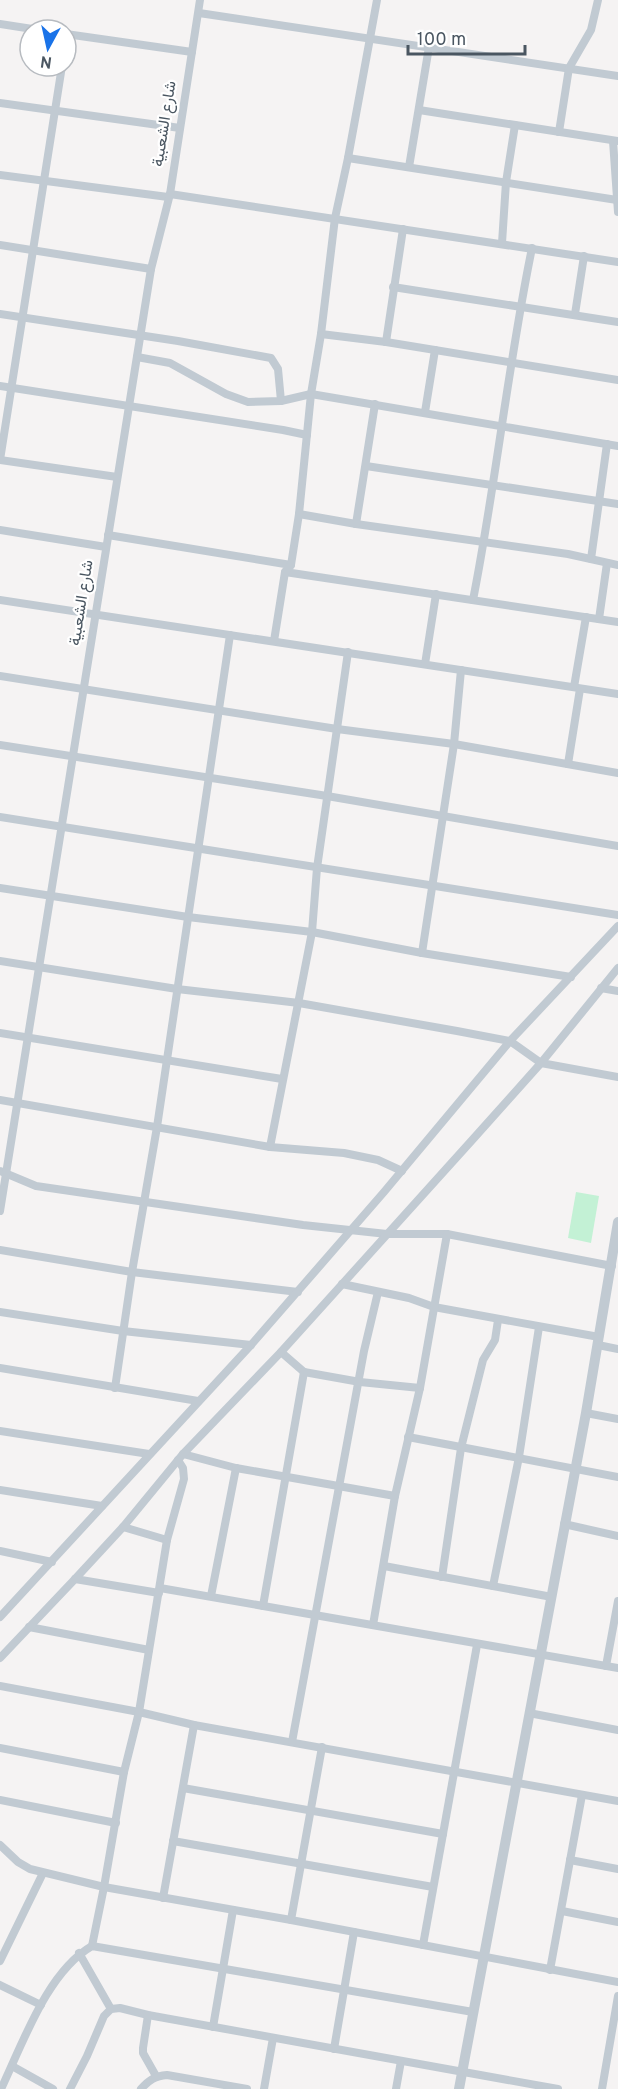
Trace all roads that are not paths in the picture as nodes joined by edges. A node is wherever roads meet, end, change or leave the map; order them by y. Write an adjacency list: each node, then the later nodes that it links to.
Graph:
1 (200, 0): 4 (street, شارع الشعبية)
2 (377, 0): 8 (street)
3 (598, 0): 11 (street)
4 (199, 13): 8 (street); 10 (street, شارع الشعبية)
5 (0, 24): 6 (street)
6 (18, 27)
7 (78, 37): 10 (street)
8 (370, 37): 9 (street); 21 (street)
9 (429, 47): 11 (street); 15 (street)
10 (192, 52): 18 (street, شارع الشعبية)
11 (569, 68): 12 (street); 19 (street)
12 (618, 76)
13 (60, 78): 16 (street)
14 (0, 103): 16 (street)
15 (419, 110): 17 (street); 22 (street)
16 (55, 111): 18 (street); 24 (street)
17 (515, 125): 19 (street); 25 (street)
18 (180, 128): 26 (street, شارع الشعبية)
19 (559, 132): 20 (street)
20 (616, 141): 27 (street)
21 (348, 158): 22 (street); 29 (street)
22 (409, 167): 25 (street)
23 (0, 175): 24 (street)
24 (44, 182): 26 (street); 34 (street)
25 (506, 182): 27 (street); 31 (street)
26 (169, 196): 29 (street); 37 (street, شارع الشعبية)
27 (617, 200): 28 (street)
28 (618, 212)
29 (335, 218): 30 (street); 44 (street)
30 (403, 229): 31 (street); 38 (street)
31 (502, 243): 33 (street)
32 (0, 245): 34 (street)
33 (532, 248): 35 (street); 39 (street)
34 (33, 251): 37 (street); 42 (street)
35 (584, 256): 36 (street); 41 (street)
36 (618, 262)
37 (151, 269): 45 (street, شارع الشعبية)
38 (393, 287): 39 (street); 46 (street)
39 (520, 307): 41 (street); 49 (street)
40 (0, 314): 42 (street)
41 (575, 314): 43 (street)
42 (22, 318): 45 (street); 52 (street)
43 (618, 322)
44 (321, 334): 46 (street); 53 (street)
45 (140, 336): 48 (street, شارع الشعبية); 54 (street)
46 (387, 342): 47 (street)
47 (435, 350): 49 (street); 57 (street)
48 (136, 357): 54 (street); 56 (street, شارع الشعبية)
49 (512, 363): 50 (street); 58 (street)
50 (618, 380)
51 (0, 386): 52 (street)
52 (11, 388): 56 (street); 62 (street)
53 (311, 394): 54 (street); 55 (street); 59 (street)
54 (281, 401)
55 (375, 404): 57 (street); 63 (street)
56 (129, 407): 59 (street); 64 (street, شارع الشعبية)
57 (425, 412): 58 (street)
58 (501, 425): 60 (street); 65 (street)
59 (307, 435): 68 (street)
60 (607, 444): 61 (street); 66 (street)
61 (618, 446)
62 (0, 460): 64 (street)
63 (366, 466): 65 (street); 69 (street)
64 (117, 477): 71 (street, شارع الشعبية)
65 (492, 485): 66 (street); 72 (street)
66 (600, 502): 67 (street); 74 (street)
67 (618, 504)
68 (299, 514): 69 (street); 76 (street)
69 (356, 524): 72 (street)
70 (0, 530): 73 (street)
71 (108, 535): 73 (street, شارع الشعبية); 76 (street)
72 (485, 542): 74 (street); 81 (street)
73 (106, 547): 82 (street, شارع الشعبية)
74 (591, 559): 75 (street)
75 (607, 563): 77 (street); 84 (street)
76 (291, 565): 78 (street)
77 (618, 565)
78 (285, 572): 79 (street); 87 (street)
79 (436, 594): 81 (street); 89 (street)
80 (0, 600): 82 (street)
81 (473, 600): 83 (street)
82 (95, 614): 86 (street); 93 (street, شارع الشعبية)
83 (586, 617): 84 (street); 92 (street)
84 (599, 619): 85 (street)
85 (618, 622)
86 (230, 635): 87 (street); 95 (street)
87 (274, 641): 88 (street)
88 (348, 652): 89 (street); 96 (street)
89 (425, 664): 90 (street)
90 (461, 670): 92 (street); 97 (street)
91 (0, 676): 93 (street)
92 (577, 688): 94 (street); 100 (street)
93 (83, 690): 95 (street); 99 (street, شارع الشعبية)
94 (618, 694)
95 (219, 710): 96 (street); 102 (street)
96 (337, 729): 97 (street); 103 (street)
97 (454, 744): 100 (street); 104 (street)
98 (0, 745): 99 (street)
99 (73, 756): 102 (street); 106 (street, شارع الشعبية)
100 (568, 764): 101 (street)
101 (618, 772)
102 (209, 777): 103 (street); 108 (street)
103 (327, 796): 104 (street); 109 (street)
104 (443, 815): 107 (street); 110 (street)
105 (0, 817): 106 (street)
106 (61, 827): 108 (street); 112 (street, شارع الشعبية)
107 (618, 846)
108 (198, 849): 109 (street); 114 (street)
109 (317, 868): 110 (street); 116 (street)
110 (430, 887): 113 (street); 117 (street)
111 (0, 888): 112 (street)
112 (50, 896): 114 (street); 119 (street, شارع الشعبية)
113 (618, 915)
114 (188, 917): 116 (street); 122 (street)
115 (618, 926): 121 (street)
116 (312, 932): 117 (street); 125 (street)
117 (422, 953): 121 (street)
118 (0, 961): 119 (street)
119 (39, 967): 122 (street); 127 (street, شارع الشعبية)
120 (618, 968): 123 (street)
121 (571, 977): 128 (street)
122 (177, 988): 125 (street); 129 (street)
123 (601, 988): 124 (street); 130 (street)
124 (618, 991)
125 (299, 1003): 128 (street); 132 (street)
126 (0, 1034): 127 (street)
127 (27, 1038): 129 (street); 134 (street, شارع الشعبية)
128 (510, 1041): 130 (street); 137 (street)
129 (167, 1061): 132 (street); 135 (street)
130 (541, 1063): 131 (street); 143 (street)
131 (618, 1077)
132 (282, 1079): 136 (street)
133 (0, 1100): 134 (street)
134 (17, 1103): 135 (street); 138 (street, شارع الشعبية)
135 (157, 1127): 136 (street); 139 (street)
136 (270, 1147): 137 (street)
137 (402, 1171): 142 (street)
138 (3, 1172): 139 (street); 140 (street, شارع الشعبية)
139 (144, 1201): 142 (street); 147 (street)
140 (0, 1211)
141 (618, 1222): 146 (street)
142 (352, 1230): 143 (street); 150 (street)
143 (387, 1234): 144 (street); 149 (street)
144 (447, 1234): 146 (street); 152 (street)
145 (0, 1250): 147 (street)
146 (612, 1266): 148 (street)
147 (132, 1272): 150 (street); 156 (street)
148 (614, 1278): 157 (street)
149 (342, 1284): 151 (street); 160 (street)
150 (298, 1292): 158 (street)
151 (378, 1292): 152 (street); 163 (street)
152 (434, 1307): 154 (street); 165 (street)
153 (0, 1312): 156 (street)
154 (498, 1320): 155 (street); 171 (street)
155 (539, 1327): 157 (street); 174 (street)
156 (123, 1331): 158 (street); 164 (street)
157 (599, 1341): 159 (street); 167 (street)
158 (251, 1345): 166 (street)
159 (618, 1349)
160 (281, 1352): 162 (street); 173 (street)
161 (0, 1368): 164 (street)
162 (304, 1372): 163 (street); 177 (street)
163 (360, 1382): 165 (street); 179 (street)
164 (115, 1388): 166 (street)
165 (420, 1388): 170 (street)
166 (198, 1401): 172 (street)
167 (586, 1413): 168 (street); 176 (street)
168 (618, 1419)
169 (0, 1431): 172 (street)
170 (408, 1437): 171 (street); 181 (street)
171 (461, 1448): 174 (street); 190 (street)
172 (149, 1454): 182 (street)
173 (181, 1457): 175 (street); 184 (street); 186 (street)
174 (519, 1457): 176 (street); 192 (street)
175 (236, 1468): 177 (street); 194 (street)
176 (576, 1469): 178 (street); 183 (street)
177 (285, 1476): 179 (street); 196 (street)
178 (618, 1477)
179 (340, 1486): 181 (street); 199 (street)
180 (0, 1490): 182 (street)
181 (395, 1496): 189 (street)
182 (102, 1506): 188 (street)
183 (564, 1524): 185 (street); 195 (street)
184 (123, 1527): 186 (street); 191 (street)
185 (618, 1536)
186 (167, 1540): 193 (street)
187 (0, 1551): 188 (street)
188 (52, 1562): 198 (street)
189 (384, 1566): 190 (street); 201 (street)
190 (442, 1577): 192 (street)
191 (75, 1579): 193 (street); 202 (street)
192 (493, 1586): 195 (street)
193 (159, 1591): 194 (street); 204 (street)
194 (211, 1596): 196 (street)
195 (552, 1597): 205 (street)
196 (263, 1606): 199 (street)
197 (618, 1606): 207 (street)
198 (4, 1609): 200 (street)
199 (316, 1615): 201 (street); 214 (street)
200 (0, 1617)
201 (373, 1625): 203 (street)
202 (29, 1628): 204 (street); 206 (street)
203 (477, 1645): 205 (street); 218 (street)
204 (149, 1650): 210 (street)
205 (541, 1656): 207 (street); 211 (street)
206 (0, 1658)
207 (606, 1666): 208 (street)
208 (618, 1668)
209 (0, 1686): 210 (street)
210 (139, 1712): 212 (street); 217 (street)
211 (530, 1713): 213 (street); 219 (street)
212 (194, 1725): 214 (street); 220 (street)
213 (618, 1730)
214 (292, 1742): 215 (street)
215 (322, 1747): 218 (street); 224 (street)
216 (0, 1748): 217 (street)
217 (124, 1772): 225 (street)
218 (454, 1772): 219 (street); 226 (street)
219 (517, 1783): 221 (street); 244 (street)
220 (183, 1788): 224 (street); 227 (street)
221 (582, 1795): 223 (street); 229 (street)
222 (0, 1800): 225 (street)
223 (618, 1801)
224 (311, 1810): 226 (street); 230 (street)
225 (116, 1823): 233 (street)
226 (443, 1834): 234 (street)
227 (173, 1841): 230 (street); 235 (street)
228 (1, 1848): 232 (street)
229 (570, 1860): 231 (street); 237 (street)
230 (301, 1864): 234 (street); 238 (street)
231 (618, 1869)
232 (43, 1873): 233 (street); 245 (street)
233 (104, 1887): 235 (street); 242 (street)
234 (433, 1887): 241 (street)
235 (163, 1898): 236 (street)
236 (233, 1910): 238 (street); 246 (street)
237 (562, 1911): 239 (street); 247 (street)
238 (291, 1920): 240 (street)
239 (618, 1922)
240 (354, 1932): 241 (street); 250 (street)
241 (423, 1945): 244 (street)
242 (92, 1946): 243 (street); 246 (street)
243 (79, 1953): 252 (street); 253 (street)
244 (485, 1957): 247 (street); 254 (street)
245 (0, 1961)
246 (223, 1968): 250 (street); 256 (street)
247 (550, 1970): 248 (street)
248 (618, 1982)
249 (0, 1985): 252 (street)
250 (344, 1989): 254 (street); 258 (street)
251 (618, 1996): 273 (street)
252 (41, 2005): 260 (street)
253 (111, 2009): 255 (street); 266 (street)
254 (473, 2012): 261 (street)
255 (148, 2015): 256 (street); 262 (street)
256 (213, 2027): 257 (street)
257 (273, 2038): 258 (street); 269 (street)
258 (334, 2049): 259 (street)
259 (401, 2061): 261 (street); 270 (street)
260 (12, 2066): 264 (street); 265 (street)
261 (462, 2072): 263 (street); 271 (street)
262 (156, 2076): 267 (street); 268 (street)
263 (528, 2086): 272 (street)
264 (0, 2089)
265 (53, 2089)
266 (70, 2089)
267 (141, 2089)
268 (247, 2089)
269 (264, 2089)
270 (396, 2089)
271 (459, 2089)
272 (558, 2089)
273 (602, 2089)

